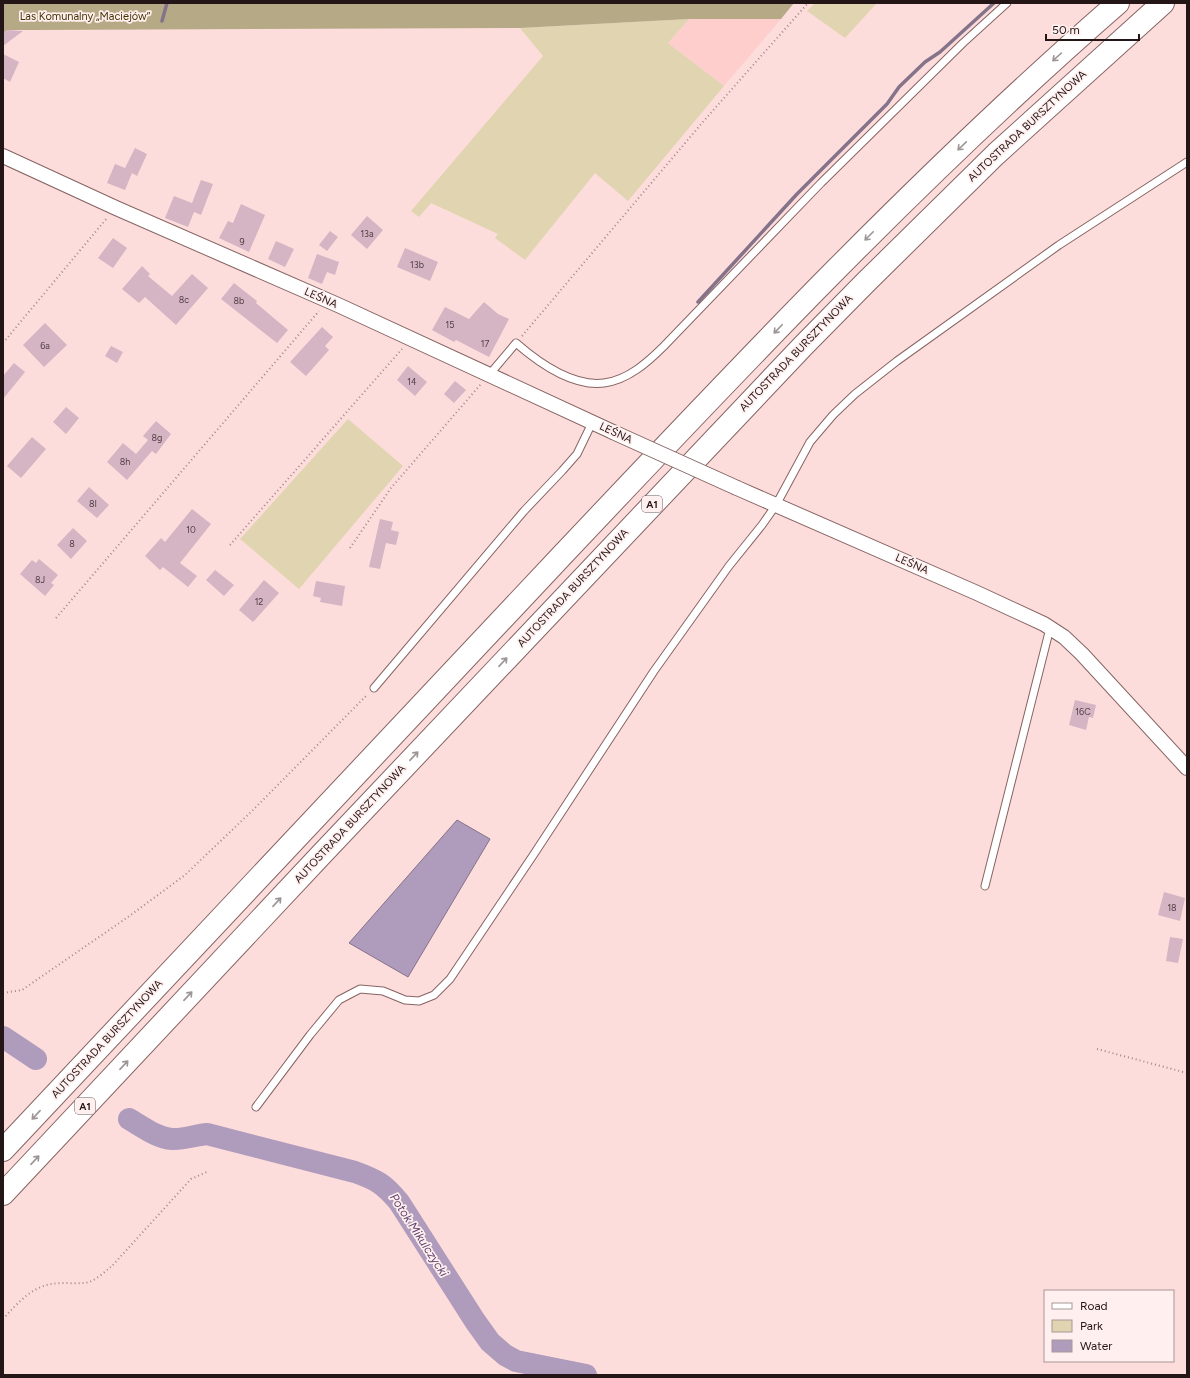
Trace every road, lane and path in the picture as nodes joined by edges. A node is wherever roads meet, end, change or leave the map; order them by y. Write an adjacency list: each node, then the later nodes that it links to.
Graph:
1 (808, 3): 11 (path)
2 (1007, 3): 11 (lane)
3 (1118, 3): 26 (highway, AUTOSTRADA BURSZTYNOWA, one-way to 26)
4 (1163, 3): 28 (highway, AUTOSTRADA BURSZTYNOWA / A1, one-way to 4)
5 (3, 156): 7 (street, LEŚNA)
6 (1187, 162): 14 (lane)
7 (116, 208): 8 (street, LEŚNA); 10 (path)
8 (328, 301): 9 (street, LEŚNA); 17 (path)
9 (411, 339): 12 (street, LEŚNA); 15 (path)
10 (3, 343)
11 (516, 343): 12 (lane)
12 (489, 375): 13 (street, LEŚNA); 16 (path)
13 (592, 422): 14 (street, LEŚNA, bridge); 19 (lane)
14 (776, 505): 18 (street, LEŚNA); 25 (lane)
15 (230, 545)
16 (350, 548)
17 (56, 618)
18 (1050, 628): 20 (street, LEŚNA); 21 (lane)
19 (374, 688): 22 (path)
20 (1187, 768)
21 (985, 886)
22 (3, 993)
23 (1097, 1049): 24 (path)
24 (1187, 1073)
25 (256, 1107)
26 (3, 1150)
27 (209, 1171): 29 (path)
28 (3, 1194)
29 (3, 1318)

